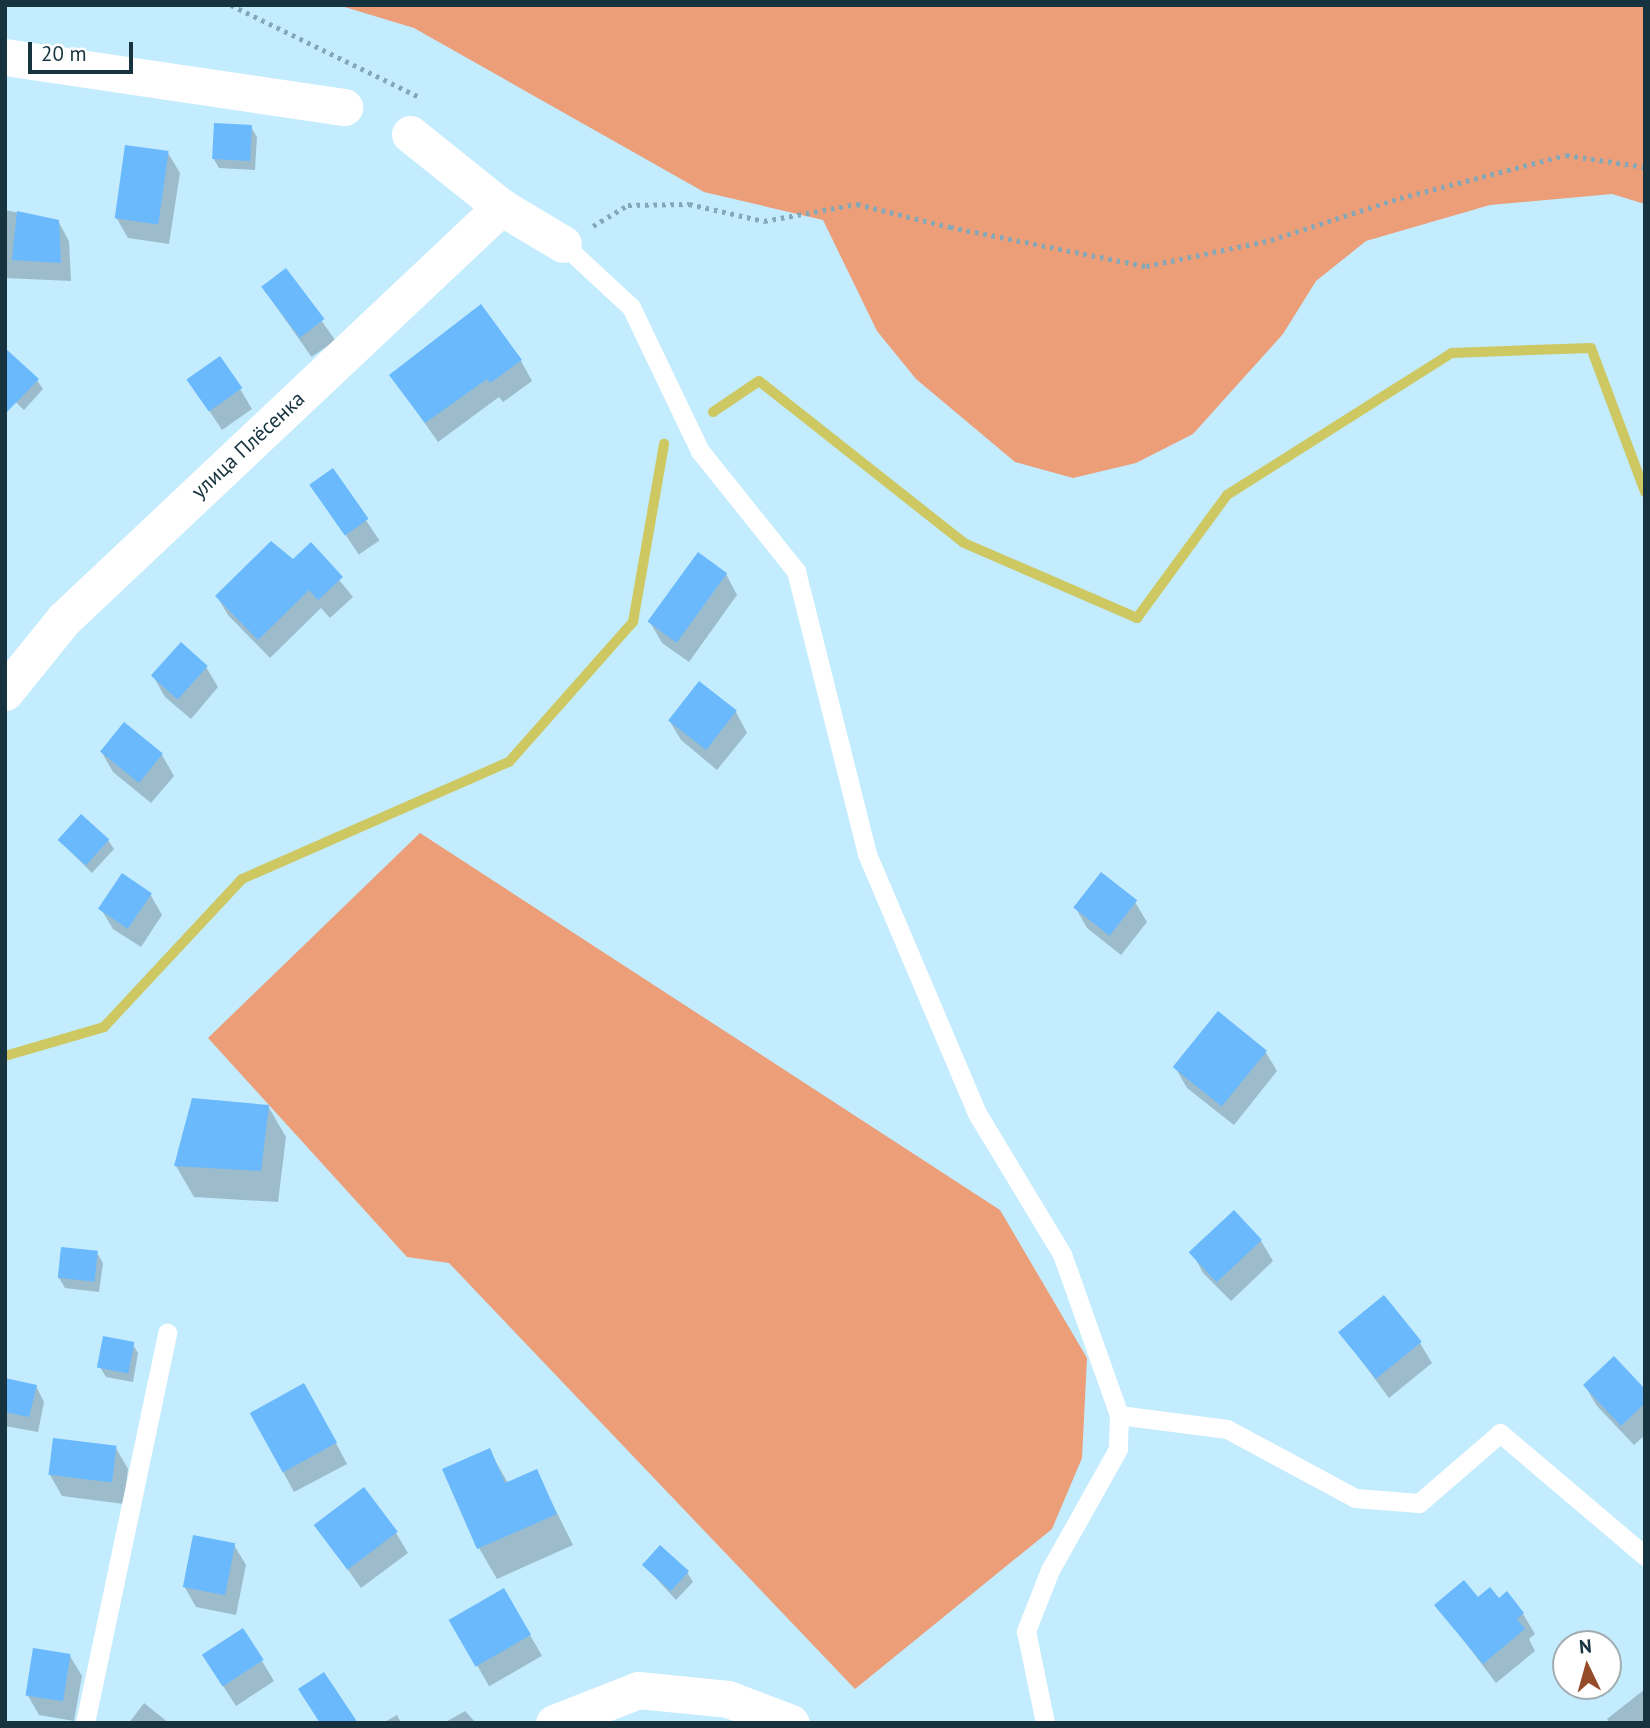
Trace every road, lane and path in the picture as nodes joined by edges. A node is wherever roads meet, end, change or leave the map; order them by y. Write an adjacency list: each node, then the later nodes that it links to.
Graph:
1 (5, 57): 2 (street)
2 (344, 107)
3 (410, 134): 5 (street)
4 (1645, 167): 6 (path)
5 (501, 207): 6 (street); 7 (street, улица Плёсенка)
6 (563, 244): 9 (lane)
7 (5, 692)
8 (167, 1333): 11 (lane)
9 (1119, 1415): 10 (lane); 14 (lane)
10 (1645, 1556)
11 (85, 1723)
12 (554, 1723): 13 (street)
13 (790, 1723)
14 (1045, 1723)

